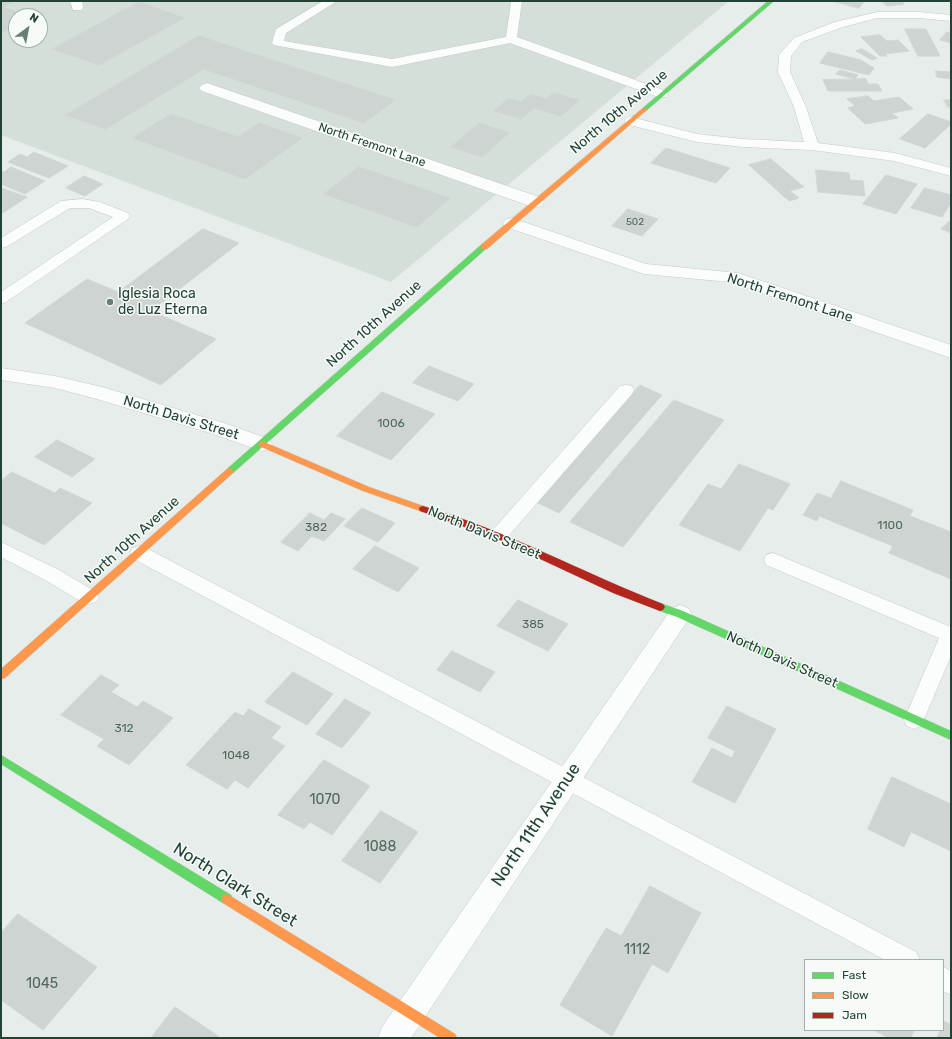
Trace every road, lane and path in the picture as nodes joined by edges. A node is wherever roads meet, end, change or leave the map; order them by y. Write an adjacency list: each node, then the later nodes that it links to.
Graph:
1 (331, 1): 5 (lane)
2 (515, 1): 5 (lane)
3 (771, 1): 7 (main road, North 10th Avenue)
4 (951, 18): 9 (lane)
5 (511, 39): 7 (lane)
6 (207, 88): 11 (street, North Fremont Lane)
7 (662, 94): 8 (main road, North 10th Avenue)
8 (631, 121): 9 (lane); 11 (main road, North 10th Avenue)
9 (812, 146): 10 (lane)
10 (951, 172)
11 (536, 202): 12 (main road, North 10th Avenue)
12 (512, 223): 15 (street, North Fremont Lane); 18 (main road, North 10th Avenue)
13 (1, 244): 14 (lane)
14 (1, 298)
15 (951, 352)
16 (1, 374): 18 (street, North Davis Street)
17 (626, 390): 19 (lane)
18 (262, 444): 19 (main road, North Davis Street); 21 (main road, North 10th Avenue)
19 (498, 536): 24 (main road, North Davis Street)
20 (1, 549): 23 (lane)
21 (139, 553): 23 (main road, North 10th Avenue); 30 (lane)
22 (773, 560): 25 (lane)
23 (89, 597): 26 (main road, North 10th Avenue)
24 (680, 614): 27 (main road, North Davis Street); 30 (street, North 11th Avenue)
25 (951, 635): 27 (lane)
26 (1, 675)
27 (914, 720): 28 (main road, North Davis Street)
28 (951, 736)
29 (1, 759): 32 (main road, North Clark Street)
30 (567, 779): 31 (lane); 32 (street, North 11th Avenue)
31 (906, 959)
32 (410, 1012): 33 (street, North 11th Avenue); 34 (main road, North Clark Street)
33 (393, 1038)
34 (451, 1038)

